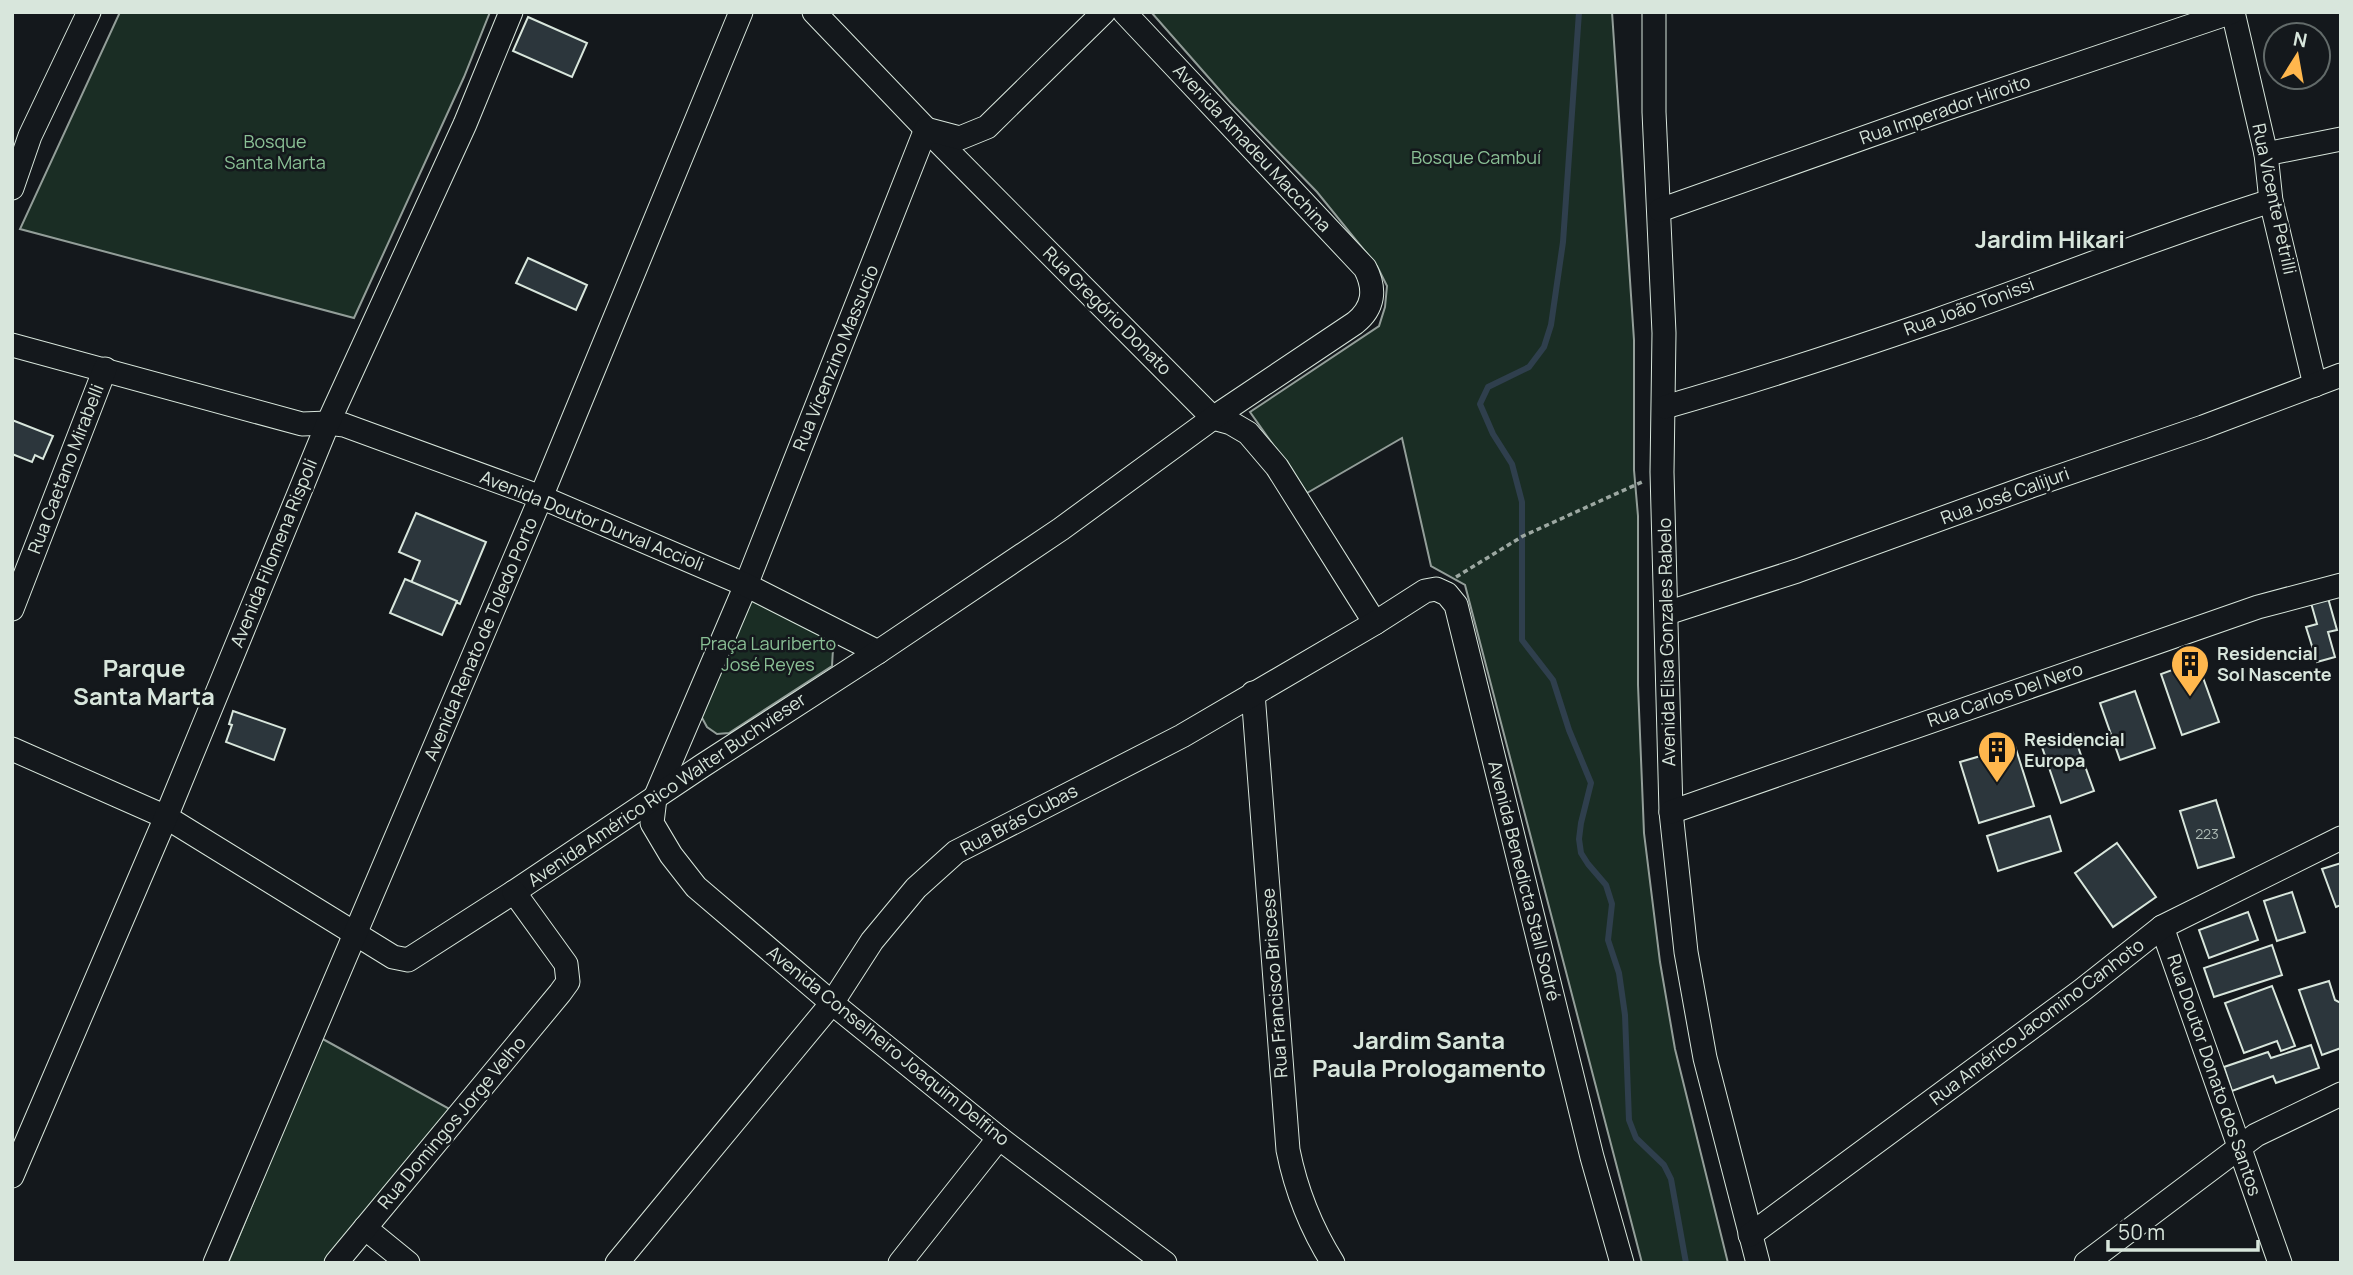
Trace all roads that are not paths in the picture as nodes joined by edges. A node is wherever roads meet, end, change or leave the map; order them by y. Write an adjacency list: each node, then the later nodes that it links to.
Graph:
1 (89, 12): 10 (street)
2 (511, 12): 23 (street, Avenida Filomena Rispoli)
3 (741, 12): 24 (street, Avenida Renato de Toledo Porto)
4 (814, 12): 9 (street, Rua Gregório Donato)
5 (1104, 12): 9 (street)
6 (1124, 12): 16 (street, Avenida Amadeu Macchina)
7 (1654, 12): 15 (street, Avenida Elisa Gonzales Rabelo)
8 (2233, 12): 12 (street, Rua Vicente Petrilli); 15 (street, Rua Imperador Hiroito)
9 (926, 129): 22 (street, Rua Gregório Donato); 26 (street, Rua Vicenzino Massucio)
10 (21, 134): 13 (street)
11 (2341, 139): 12 (street)
12 (2266, 154): 14 (street, Rua Vicente Petrilli)
13 (12, 188)
14 (2271, 201): 20 (street, Rua Vicente Petrilli); 21 (street, Rua João Tonissi)
15 (1660, 210): 21 (street, Avenida Elisa Gonzales Rabelo)
16 (1373, 289): 22 (street, Avenida Américo Rico Walter Buchvieser)
17 (12, 345): 18 (street, Avenida Doutor Durval Accioli)
18 (105, 369): 23 (street, Avenida Doutor Durval Accioli); 28 (street, Rua Caetano Mirabelli)
19 (2341, 375): 20 (street, Rua José Calijuri)
20 (2315, 385): 29 (street, Rua José Calijuri)
21 (1665, 407): 29 (street, Avenida Elisa Gonzales Rabelo)
22 (1213, 418): 30 (street, Rua Gregório Donato); 31 (street, Avenida Américo Rico Walter Buchvieser)
23 (328, 423): 24 (street, Avenida Doutor Durval Accioli); 36 (street, Avenida Filomena Rispoli)
24 (541, 497): 26 (street, Avenida Doutor Durval Accioli); 40 (street, Avenida Renato de Toledo Porto)
25 (2341, 584): 35 (street, Rua Carlos Del Nero)
26 (746, 585): 31 (street, Avenida Doutor Durval Accioli); 34 (street, Rua Vicenzino Massucio)
27 (1436, 589): 30 (street, Rua Brás Cubas); 55 (street, Avenida Benedicta Stall Sodré)
28 (12, 609)
29 (1667, 613): 35 (street, Avenida Elisa Gonzales Rabelo)
30 (1376, 623): 32 (street, Rua Brás Cubas)
31 (878, 652): 34 (street, Avenida Américo Rico Walter Buchvieser)
32 (1253, 693): 41 (street, Rua Brás Cubas); 54 (street, Rua Francisco Briscese)
33 (12, 749): 36 (street)
34 (655, 798): 38 (street, Avenida Américo Rico Walter Buchvieser); 41 (street, Avenida Conselheiro Joaquim Delfino)
35 (1671, 812): 47 (street, Avenida Elisa Gonzales Rabelo)
36 (166, 817): 40 (street); 45 (street, Avenida Filomena Rispoli)
37 (2341, 838): 39 (street, Rua Américo Jacomino Canhoto)
38 (514, 892): 40 (street, Avenida Américo Rico Walter Buchvieser); 46 (street, Rua Domingos Jorge Velho)
39 (2162, 927): 44 (street, Rua Doutor Donato dos Santos); 47 (street, Rua Américo Jacomino Canhoto)
40 (355, 932): 48 (street, Avenida Renato de Toledo Porto)
41 (832, 1003): 43 (street, Avenida Conselheiro Joaquim Delfino); 51 (street, Rua Brás Cubas)
42 (2341, 1094): 44 (street)
43 (999, 1138): 52 (street); 53 (street, Avenida Conselheiro Joaquim Delfino)
44 (2239, 1148): 57 (street); 58 (street, Rua Doutor Donato dos Santos)
45 (12, 1176)
46 (365, 1228): 49 (street, Rua Domingos Jorge Velho); 50 (street)
47 (1750, 1235): 56 (street, Avenida Elisa Gonzales Rabelo)
48 (215, 1263)
49 (336, 1263)
50 (408, 1263)
51 (617, 1263)
52 (900, 1263)
53 (1165, 1263)
54 (1334, 1263)
55 (1622, 1263)
56 (1758, 1263)
57 (2086, 1263)
58 (2280, 1263)

